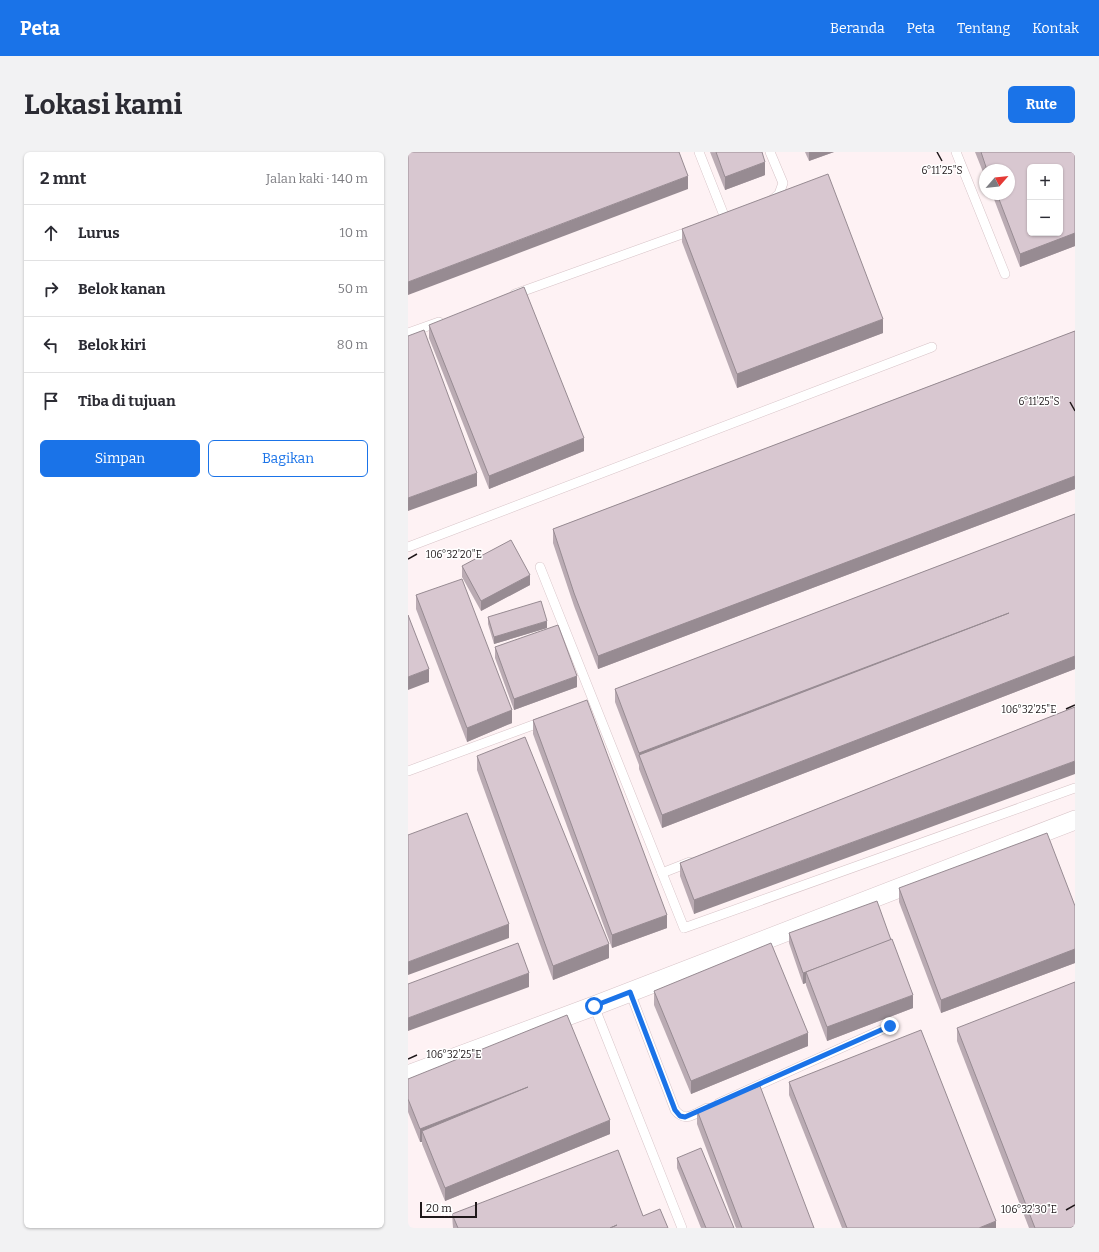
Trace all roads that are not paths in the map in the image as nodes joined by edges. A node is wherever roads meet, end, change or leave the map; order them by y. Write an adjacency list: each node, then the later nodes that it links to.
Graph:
1 (699, 152): 5 (lane)
2 (770, 152): 4 (lane)
3 (956, 152): 7 (lane)
4 (762, 204)
5 (725, 218)
6 (703, 226): 8 (lane)
7 (1005, 274)
8 (504, 298)
9 (445, 319): 10 (lane)
10 (408, 333)
11 (932, 348): 12 (lane)
12 (408, 547)
13 (540, 567): 19 (lane)
14 (551, 718): 15 (lane)
15 (408, 771)
16 (1075, 788): 19 (lane)
17 (1075, 820): 20 (street)
18 (698, 858): 19 (lane)
19 (662, 873)
20 (630, 992): 21 (street); 22 (lane)
21 (594, 1006): 23 (street); 24 (lane)
22 (890, 1026)
23 (408, 1075)
24 (682, 1228)

